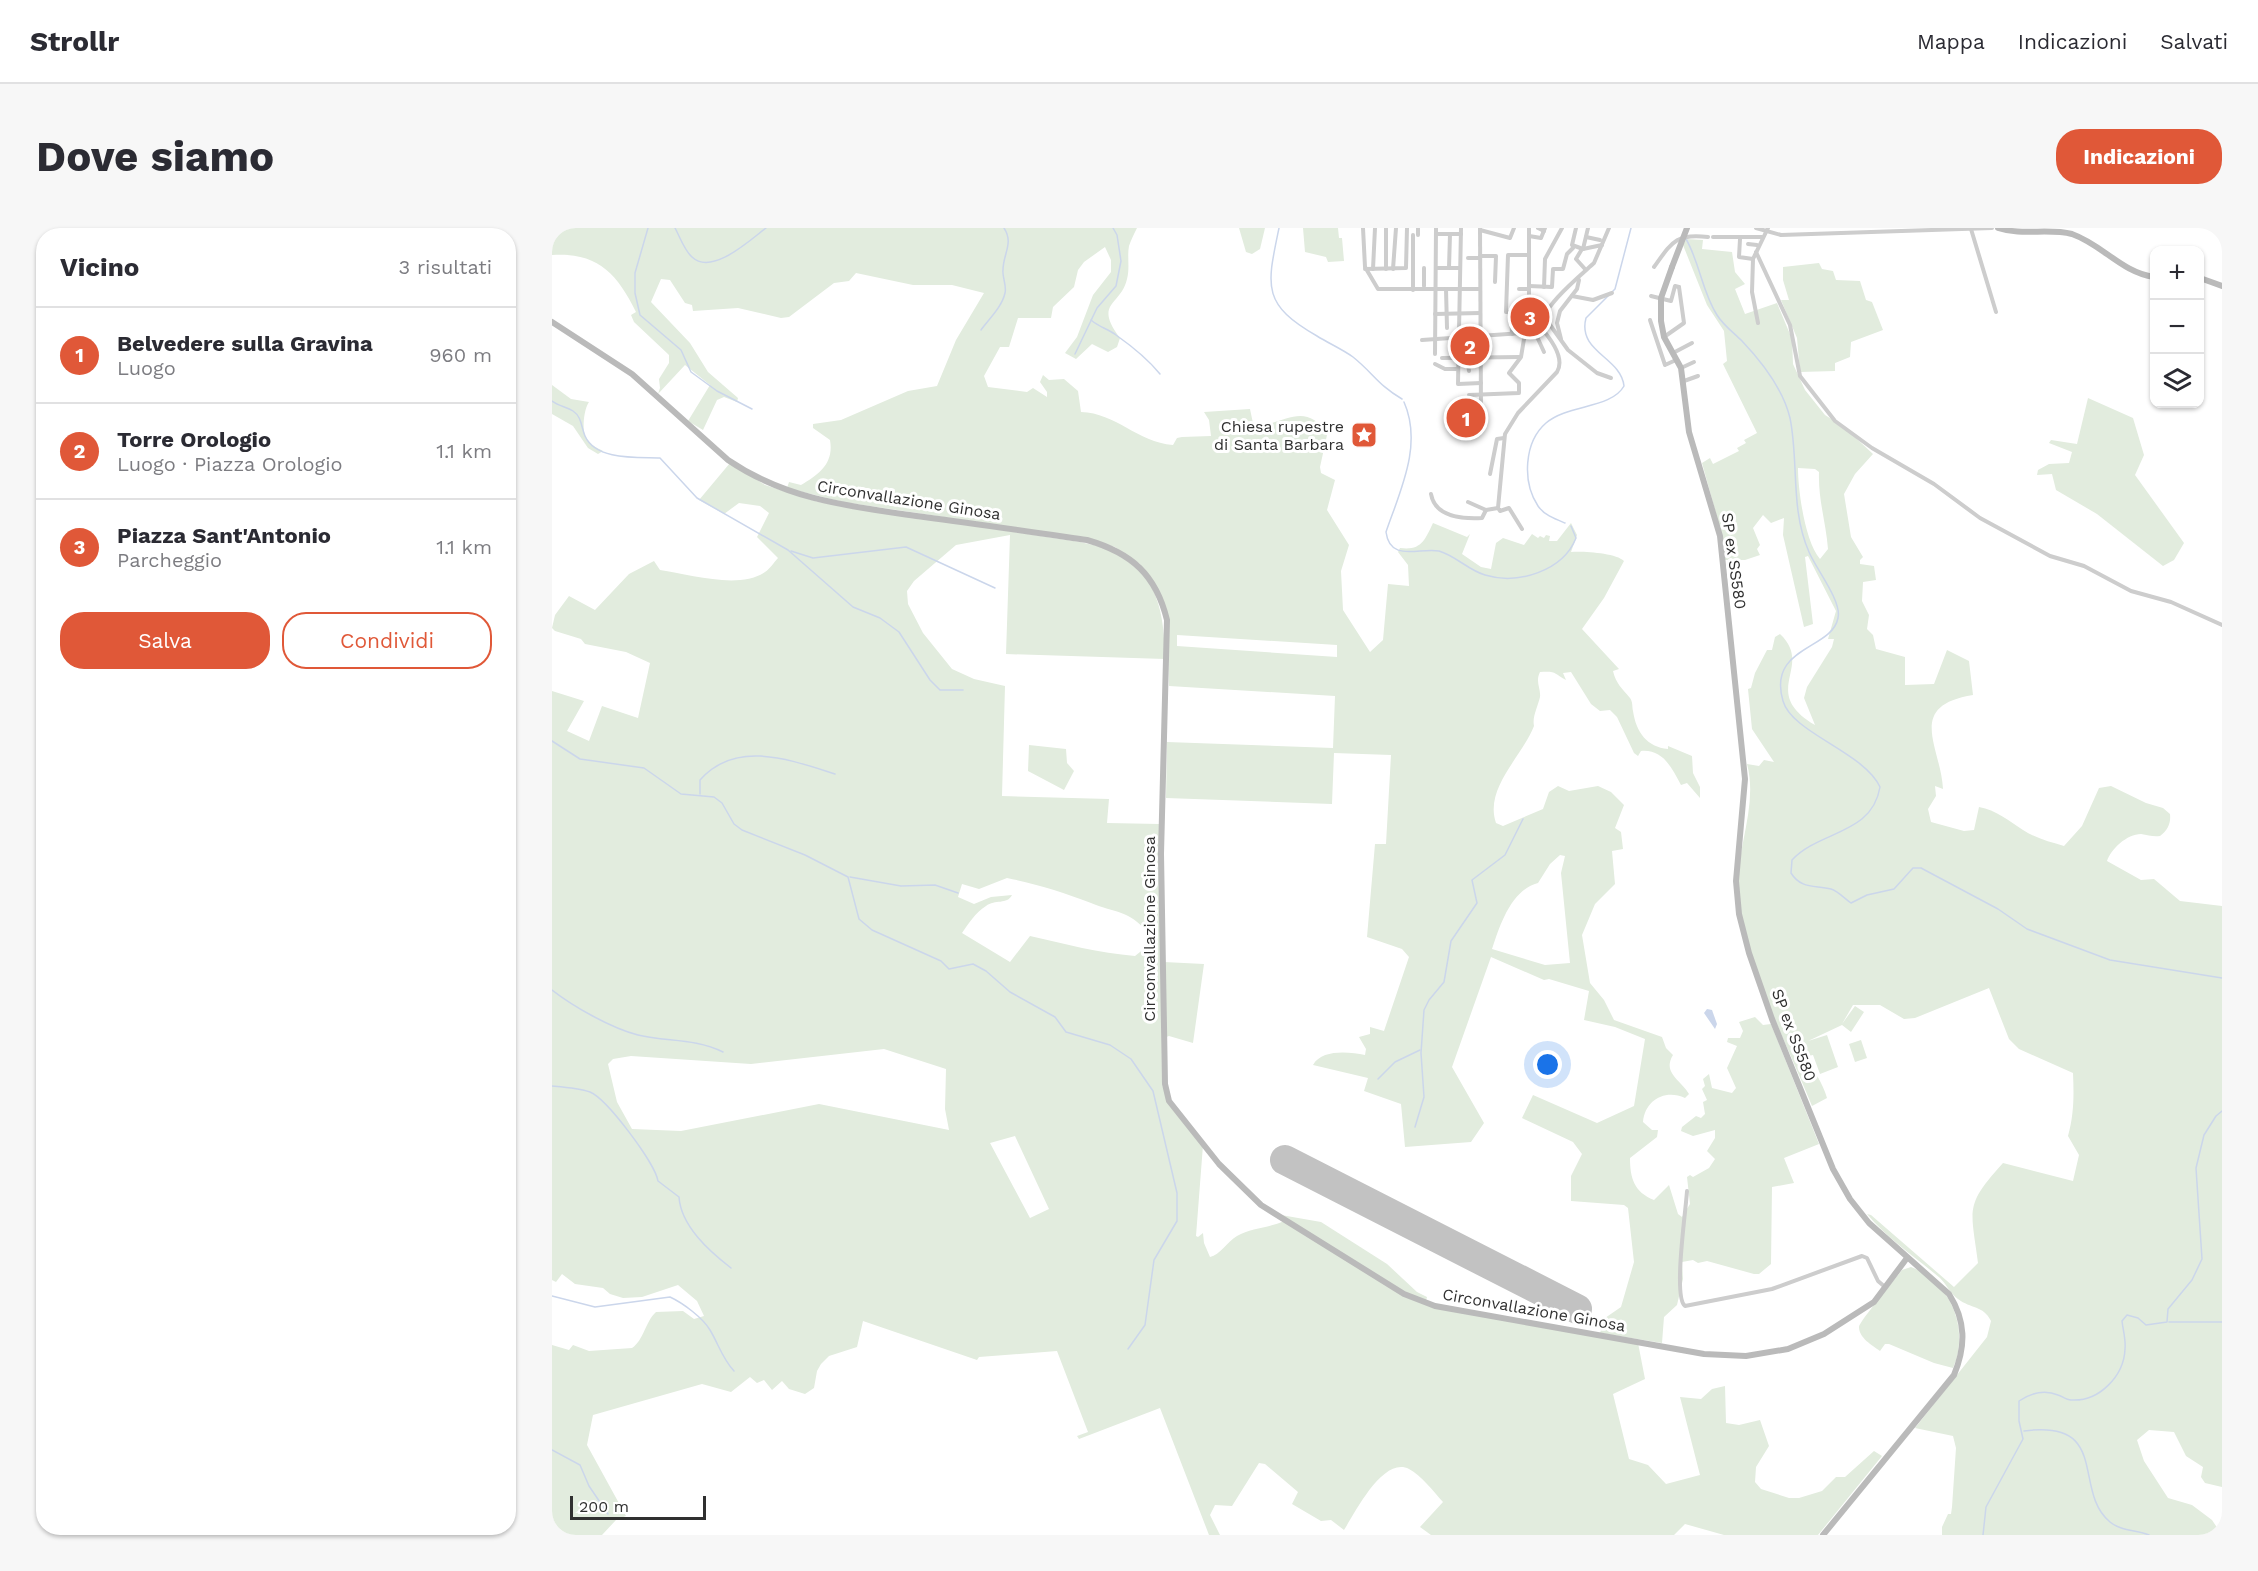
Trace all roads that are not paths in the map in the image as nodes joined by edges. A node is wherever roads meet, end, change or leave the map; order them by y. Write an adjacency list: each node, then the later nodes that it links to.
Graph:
1 (1363, 228): 53 (street)
2 (1375, 228): 54 (street)
3 (1386, 228): 55 (street)
4 (1396, 228): 48 (street)
5 (1407, 228): 48 (street)
6 (1418, 228): 69 (street)
7 (1436, 228): 30 (street)
8 (1461, 228): 32 (street)
9 (1514, 228): 21 (street)
10 (1529, 228): 33 (street)
11 (1538, 228): 24 (street)
12 (1562, 228): 63 (street)
13 (1576, 228): 40 (street)
14 (1588, 228): 34 (street)
15 (1609, 228): 37 (street)
16 (1692, 228): 28 (street)
17 (1756, 228): 25 (street)
18 (1839, 228): 29 (street)
19 (1992, 228): 23 (street)
20 (1998, 228): 57 (main road)
21 (1480, 229): 44 (street)
22 (1951, 229): 23 (street); 27 (street)
23 (1971, 229): 77 (street)
24 (1544, 230): 33 (street)
25 (1767, 230): 29 (street); 35 (street)
26 (1864, 230): 27 (street); 29 (street)
27 (1891, 230)
28 (1687, 233): 35 (street); 47 (street); 74 (main road, bridge)
29 (1834, 233)
30 (1436, 234): 31 (street); 50 (street)
31 (1450, 234): 32 (street); 51 (street)
32 (1461, 234): 52 (street)
33 (1529, 236): 43 (street)
34 (1586, 237): 37 (street); 41 (street)
35 (1762, 237): 39 (street)
36 (1740, 239): 46 (street)
37 (1601, 242): 41 (street); 56 (street)
38 (1748, 244): 39 (street)
39 (1757, 245): 42 (street)
40 (1572, 247): 41 (street); 63 (street)
41 (1582, 249): 56 (street)
42 (1756, 252): 46 (street); 126 (street)
43 (1529, 255): 64 (street); 76 (street)
44 (1480, 257): 45 (street); 60 (street); 67 (street)
45 (1468, 258)
46 (1753, 259): 85 (street)
47 (1654, 267)
48 (1393, 268): 55 (street)
49 (1424, 268): 61 (street)
50 (1436, 268): 51 (street); 70 (street)
51 (1449, 268): 52 (street)
52 (1460, 268): 66 (street)
53 (1365, 269): 54 (street); 69 (street)
54 (1372, 269): 55 (street)
55 (1386, 269)
56 (1585, 269): 58 (street)
57 (2150, 276)
58 (1579, 279): 72 (street); 81 (street)
59 (2204, 280): 62 (main road)
60 (1496, 282)
61 (1424, 286)
62 (2222, 286)
63 (1544, 287): 64 (street)
64 (1529, 288): 68 (street); 82 (street)
65 (1446, 289): 66 (street); 70 (street); 78 (street)
66 (1459, 289): 67 (street); 79 (street)
67 (1480, 289): 75 (street)
68 (1519, 289)
69 (1413, 290): 70 (street)
70 (1435, 290): 80 (street)
71 (1612, 293): 72 (street)
72 (1572, 296): 96 (street)
73 (1650, 296): 74 (street)
74 (1661, 298): 92 (main road, SP ex SS580); 92 (street)
75 (1480, 312): 79 (street); 91 (street)
76 (1511, 312): 82 (street); 90 (street)
77 (1996, 312)
78 (1447, 313): 79 (street); 80 (street); 87 (street)
79 (1458, 313): 93 (street)
80 (1435, 314): 94 (street)
81 (1544, 315): 86 (street); 96 (street)
82 (1531, 316): 86 (street); 88 (street)
83 (1650, 320): 106 (street)
84 (552, 322): 129 (main road, Circonvallazione Ginosa)
85 (1758, 323)
86 (1541, 327): 119 (street)
87 (1447, 328)
88 (1535, 332): 89 (street); 98 (street)
89 (1525, 333): 90 (street); 104 (street)
90 (1512, 334): 91 (street)
91 (1481, 336): 93 (street); 103 (street)
92 (1665, 337): 99 (main road, SP ex SS580)
93 (1458, 338): 94 (street); 101 (street)
94 (1436, 339): 95 (street); 100 (street)
95 (1422, 340)
96 (1561, 340): 113 (street)
97 (1692, 343): 99 (street)
98 (1544, 352)
99 (1673, 353): 106 (main road, SP ex SS580)
100 (1436, 354)
101 (1458, 357): 102 (street); 105 (street); 110 (street)
102 (1467, 357): 103 (street); 111 (street)
103 (1481, 357): 104 (street); 115 (street)
104 (1521, 357): 117 (street)
105 (1442, 358)
106 (1677, 360): 109 (main road, SP ex SS580)
107 (1694, 362): 109 (street)
108 (1435, 364): 110 (street)
109 (1681, 368): 114 (main road, SP ex SS580)
110 (1458, 369): 115 (street)
111 (1469, 371)
112 (1698, 376): 114 (street)
113 (1611, 378)
114 (1684, 381): 128 (main road, SP ex SS580)
115 (1481, 383): 117 (street)
116 (1469, 395): 117 (street)
117 (1481, 395): 118 (street)
118 (1481, 409)
119 (1504, 438): 120 (street); 123 (street)
120 (1490, 474)
121 (1431, 494): 124 (street)
122 (1468, 502): 124 (street)
123 (1498, 508): 124 (street); 125 (street)
124 (1486, 510)
125 (1522, 529)
126 (2222, 625)
127 (1687, 1191): 129 (street)
128 (1907, 1258): 129 (main road, Circonvallazione Ginosa); 130 (main road, SP ex SS580)
129 (1885, 1287)
130 (1823, 1535)

